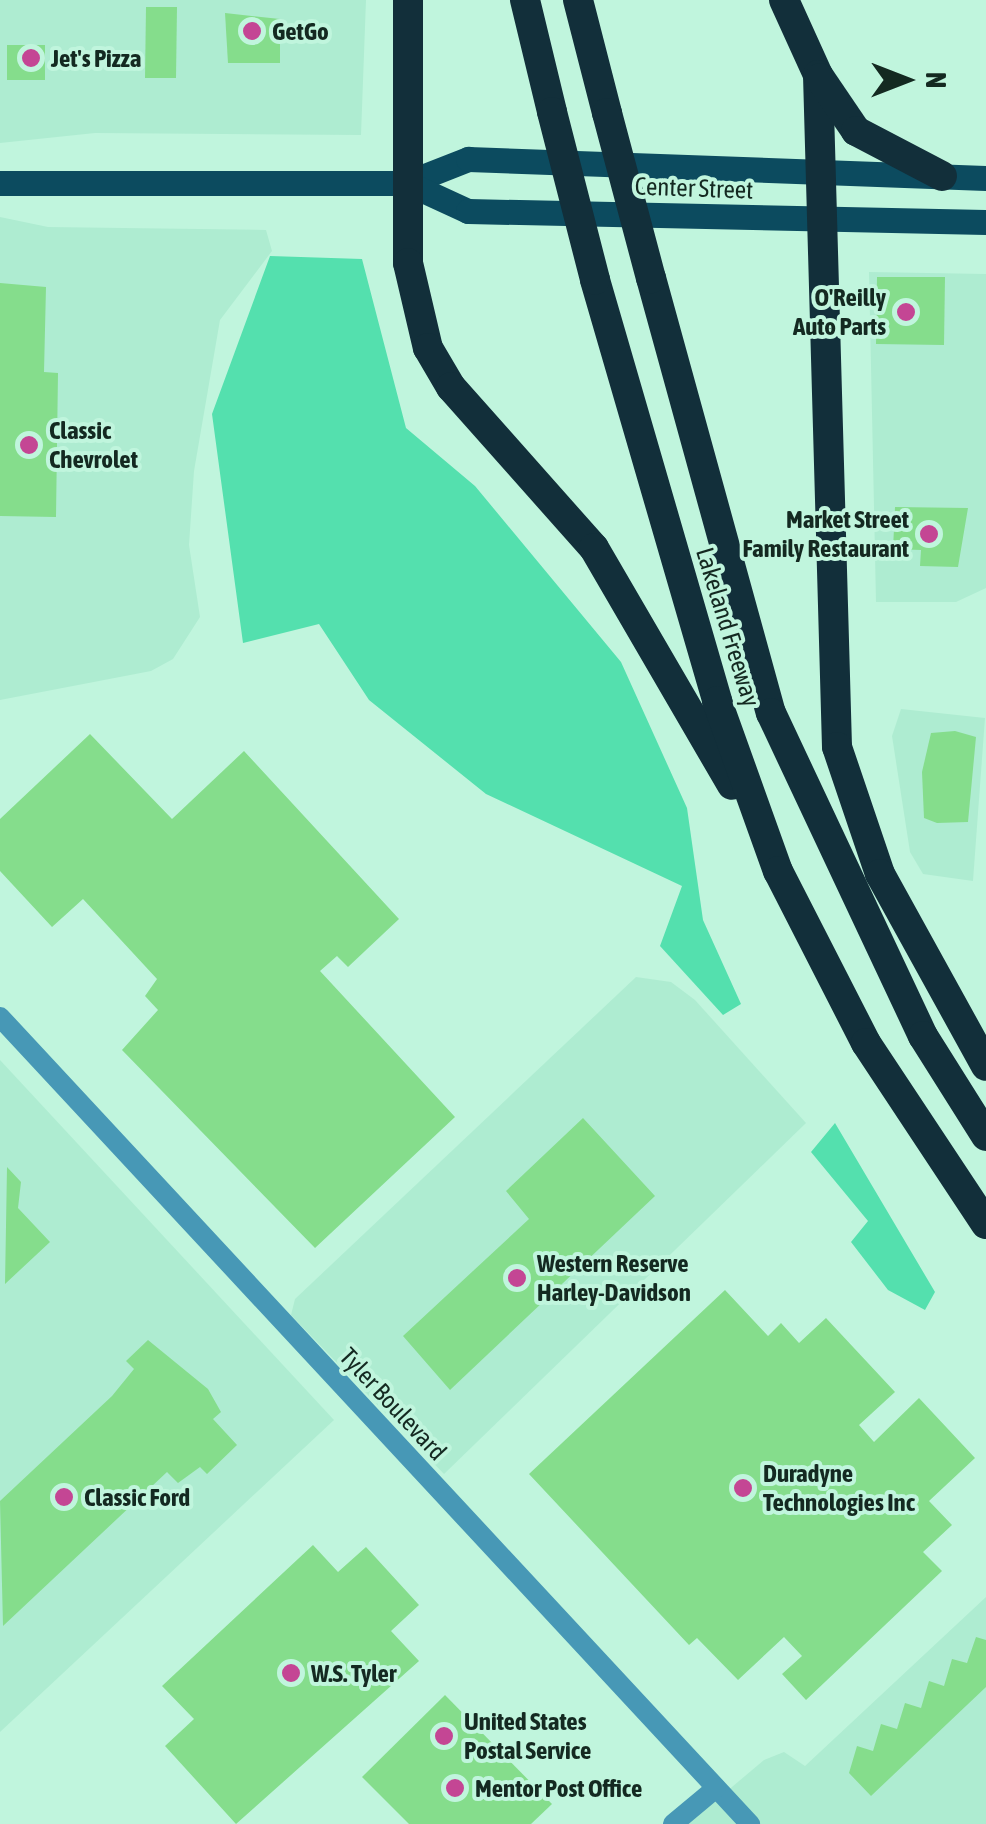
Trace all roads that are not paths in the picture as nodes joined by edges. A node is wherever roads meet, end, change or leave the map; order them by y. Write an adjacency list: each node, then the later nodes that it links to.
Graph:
1 (408, 0): 10 (highway)
2 (525, 0): 13 (highway, Lakeland Freeway, bridge)
3 (578, 0): 16 (highway, Lakeland Freeway, bridge)
4 (784, 0): 5 (highway)
5 (818, 75): 6 (highway); 7 (highway)
6 (820, 172): 7 (main road, Center Street); 10 (main road, Center Street); 11 (highway)
7 (942, 176): 8 (main road, Center Street)
8 (986, 178)
9 (0, 183): 10 (main road, Center Street)
10 (407, 183): 11 (main road, Center Street); 13 (highway)
11 (824, 222): 12 (main road, Center Street); 15 (highway)
12 (986, 222)
13 (778, 871): 17 (highway, Lakeland Freeway)
14 (0, 1017): 18 (street, Tyler Boulevard)
15 (986, 1066)
16 (986, 1136)
17 (986, 1224)
18 (716, 1788): 19 (street); 20 (street, Tyler Boulevard)
19 (673, 1824)
20 (750, 1824)

